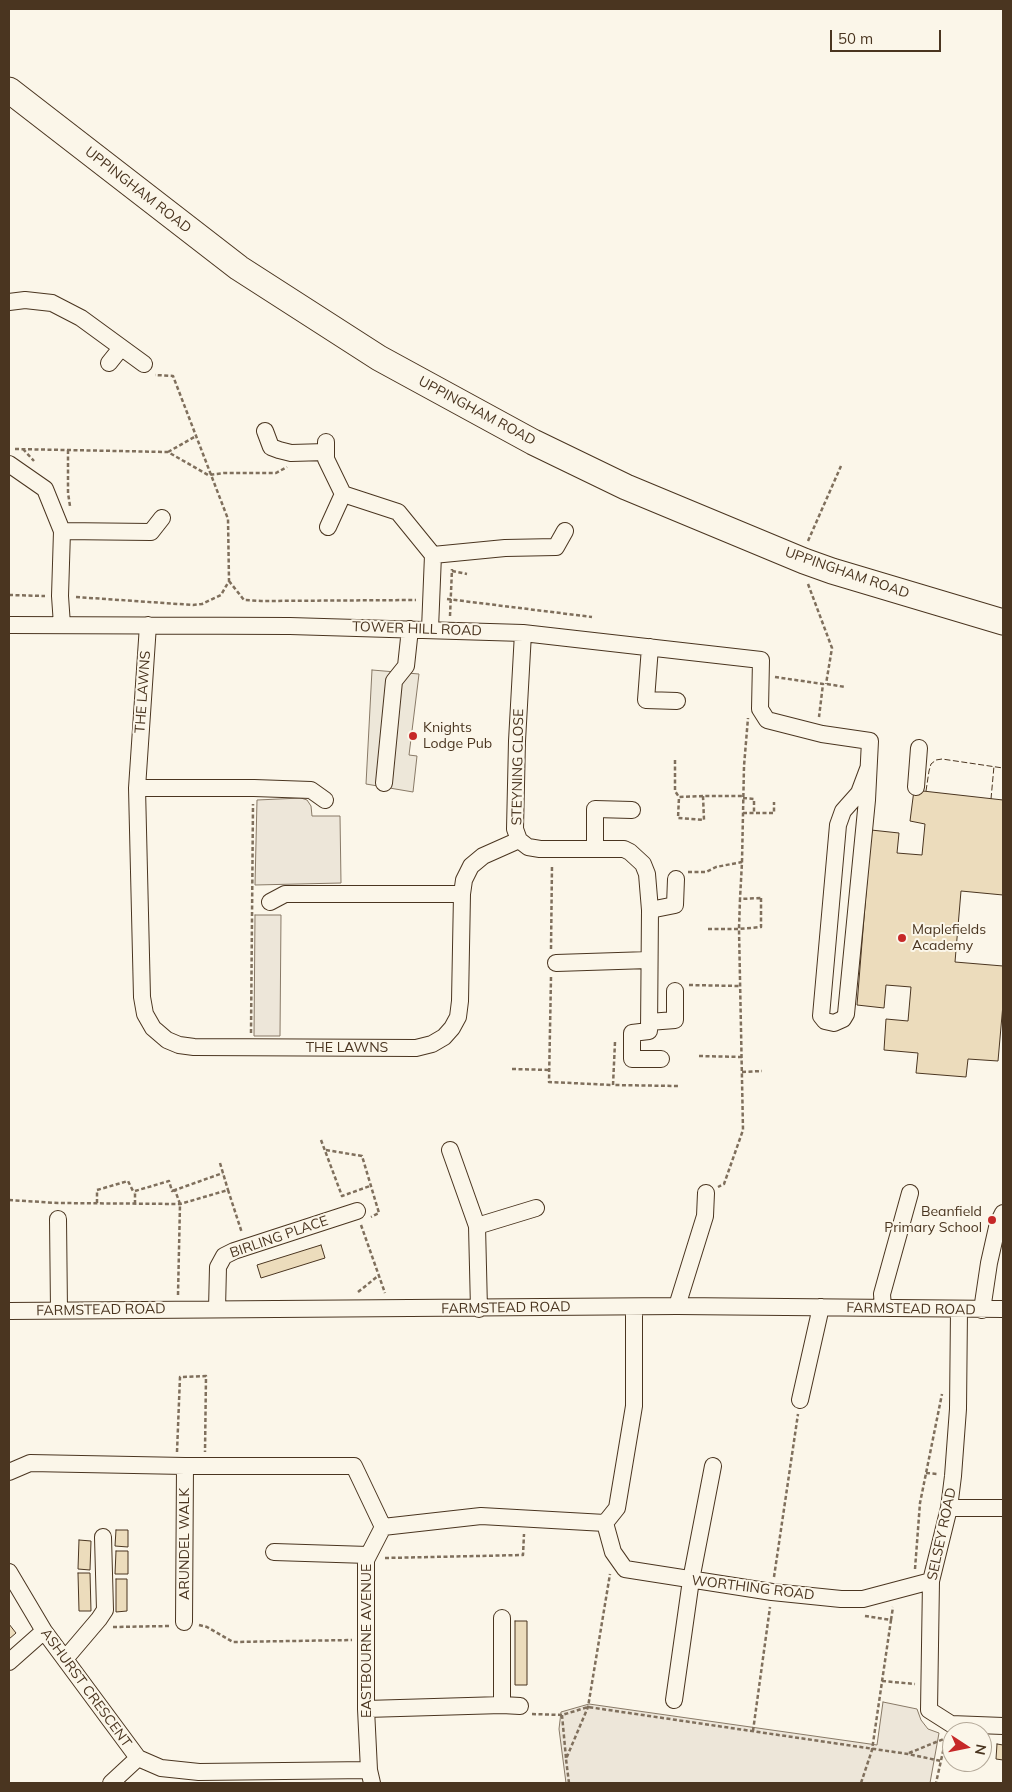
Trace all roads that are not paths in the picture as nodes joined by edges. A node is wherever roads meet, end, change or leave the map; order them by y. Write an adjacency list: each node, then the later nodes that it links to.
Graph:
1 (9, 90): 14 (highway, UPPINGHAM ROAD)
2 (9, 302): 3 (street)
3 (121, 348): 4 (street); 5 (street)
4 (109, 363)
5 (144, 364)
6 (266, 431): 8 (street)
7 (9, 464): 11 (street)
8 (343, 494): 10 (street); 13 (street)
9 (162, 518): 11 (street)
10 (328, 527)
11 (68, 531): 16 (street)
12 (565, 531): 13 (street)
13 (433, 555): 19 (street)
14 (1003, 622)
15 (9, 625): 16 (street, TOWER HILL ROAD)
16 (62, 625): 17 (street, TOWER HILL ROAD)
17 (148, 625): 18 (street, TOWER HILL ROAD); 27 (street, THE LAWNS)
18 (410, 629): 19 (street, TOWER HILL ROAD); 25 (street)
19 (430, 629): 20 (street, TOWER HILL ROAD)
20 (523, 633): 21 (street, TOWER HILL ROAD); 30 (street, STEYNING CLOSE)
21 (650, 648): 22 (street); 24 (street, TOWER HILL ROAD)
22 (677, 701)
23 (919, 748): 26 (street)
24 (868, 769): 24 (street)
25 (384, 783)
26 (916, 787)
27 (137, 788): 28 (street); 33 (street, THE LAWNS)
28 (325, 800)
29 (632, 810): 31 (street)
30 (519, 840): 31 (street, STEYNING CLOSE); 33 (street, THE LAWNS)
31 (595, 848): 35 (street, STEYNING CLOSE)
32 (679, 876): 35 (street)
33 (462, 894): 34 (street)
34 (270, 902)
35 (650, 910): 36 (street, STEYNING CLOSE)
36 (649, 960): 37 (street); 39 (street, STEYNING CLOSE)
37 (553, 963)
38 (679, 988): 39 (street)
39 (649, 1026): 40 (street)
40 (661, 1059)
41 (450, 1150): 48 (street)
42 (706, 1193): 49 (street)
43 (910, 1193): 53 (street)
44 (536, 1208): 48 (street)
45 (58, 1211): 55 (street)
46 (1003, 1213): 57 (street)
47 (359, 1217): 51 (street, BIRLING PLACE)
48 (477, 1226): 54 (street)
49 (677, 1306): 50 (street, FARMSTEAD ROAD); 52 (street, FARMSTEAD ROAD)
50 (634, 1307): 54 (street, FARMSTEAD ROAD); 66 (street)
51 (217, 1308): 54 (street, FARMSTEAD ROAD); 55 (street, FARMSTEAD ROAD)
52 (821, 1308): 53 (street, FARMSTEAD ROAD); 60 (street)
53 (883, 1308): 56 (street, FARMSTEAD ROAD)
54 (479, 1309)
55 (59, 1310): 59 (street, FARMSTEAD ROAD)
56 (959, 1310): 57 (street, FARMSTEAD ROAD); 64 (street, SELSEY ROAD)
57 (982, 1310): 58 (street, FARMSTEAD ROAD)
58 (1003, 1310)
59 (9, 1311)
60 (800, 1400)
61 (180, 1466): 63 (street); 67 (street); 75 (street, ARUNDEL WALK)
62 (713, 1466): 72 (street)
63 (9, 1472)
64 (949, 1508): 65 (street); 73 (street, SELSEY ROAD)
65 (1003, 1508)
66 (605, 1523): 67 (street); 72 (street, WORTHING ROAD)
67 (383, 1527): 70 (street, EASTBOURNE AVENUE)
68 (103, 1537): 77 (street)
69 (274, 1552): 70 (street)
70 (367, 1558): 82 (street, EASTBOURNE AVENUE)
71 (9, 1572): 76 (street, ASHURST CRESCENT)
72 (691, 1580): 73 (street, WORTHING ROAD); 79 (street)
73 (931, 1582): 83 (street, SELSEY ROAD)
74 (502, 1618): 80 (street)
75 (184, 1622)
76 (44, 1631): 77 (street, ASHURST CRESCENT); 78 (street)
77 (65, 1659): 84 (street, ASHURST CRESCENT)
78 (9, 1662)
79 (674, 1700)
80 (502, 1705): 81 (street); 82 (street)
81 (520, 1706)
82 (366, 1709): 85 (street, EASTBOURNE AVENUE)
83 (1003, 1726)
84 (138, 1758): 86 (street, ASHURST CRESCENT); 87 (street)
85 (370, 1777): 86 (street, ASHURST CRESCENT)
86 (225, 1778)
87 (111, 1783)

